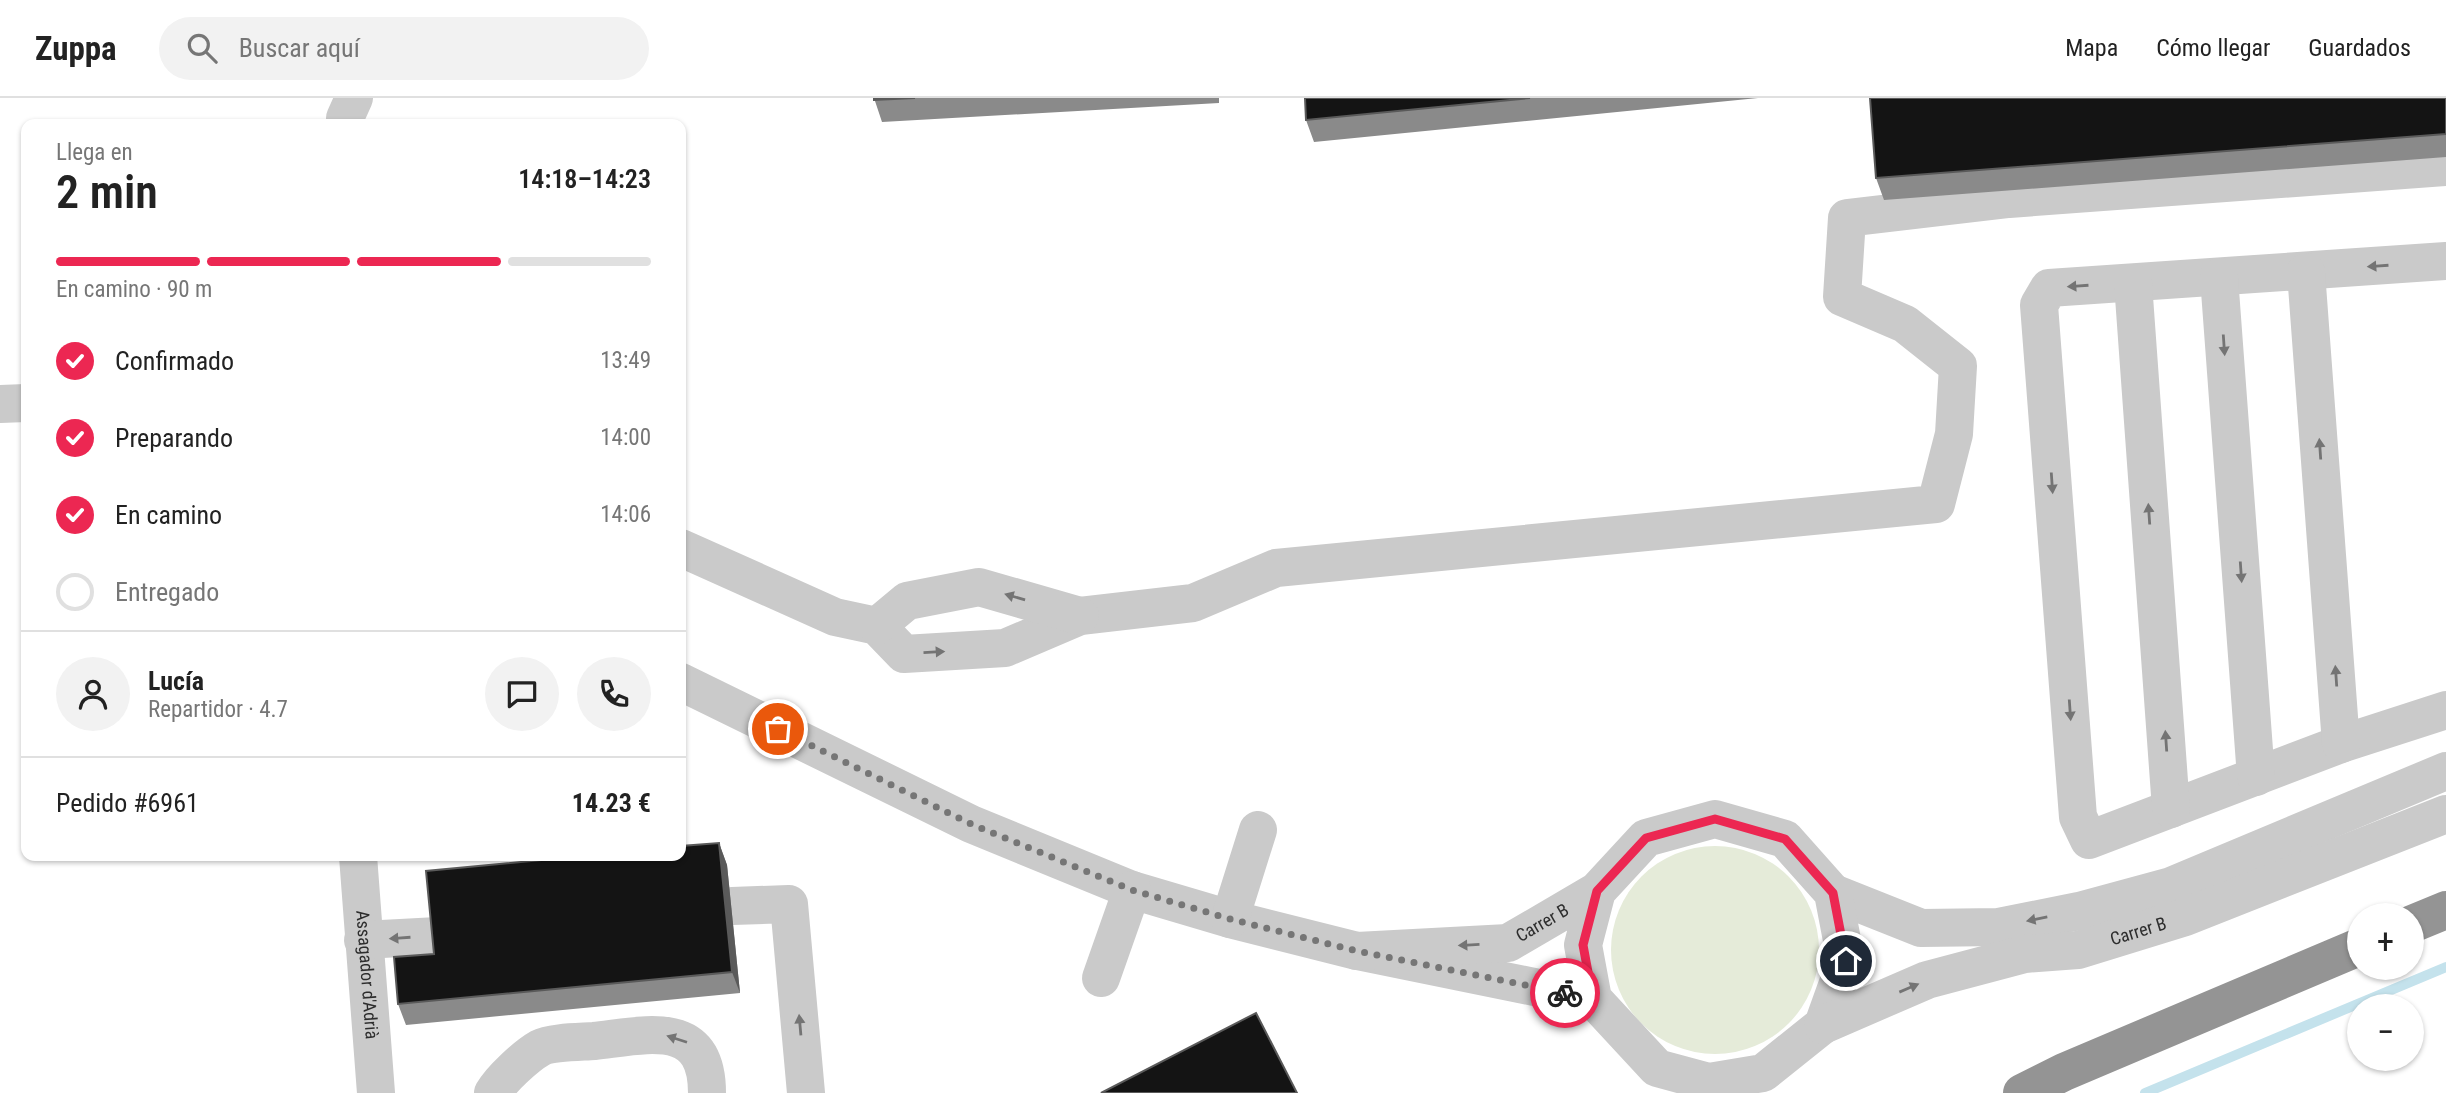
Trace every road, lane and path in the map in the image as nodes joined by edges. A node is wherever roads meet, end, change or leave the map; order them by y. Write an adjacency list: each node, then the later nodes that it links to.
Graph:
1 (354, 98): 2 (street)
2 (345, 119)
3 (2446, 167): 11 (street)
4 (2446, 261): 5 (street, one-way to 5)
5 (2306, 271): 6 (street); 16 (street, one-way to 5)
6 (2219, 277): 7 (street); 18 (street, one-way to 18)
7 (2133, 283): 20 (street, one-way to 7); 20 (street, one-way to 20)
8 (21, 403): 9 (street)
9 (0, 404)
10 (686, 550): 12 (street)
11 (1080, 616): 12 (street, one-way to 12); 12 (street, one-way to 11)
12 (877, 626)
13 (686, 684): 24 (street, Carrer B)
14 (2446, 710): 16 (street)
15 (2446, 729): 29 (street)
16 (2342, 744): 18 (street)
17 (2446, 772): 29 (street, Carrer B)
18 (2256, 777): 20 (street)
19 (2446, 797): 30 (street)
20 (2171, 809)
21 (2446, 814): 30 (street, Carrer B)
22 (1258, 830): 31 (street)
23 (358, 861): 34 (street, Assagador d'Adrià)
24 (1132, 890): 31 (street, Carrer B); 37 (street)
25 (1597, 891): 26 (street); 35 (street, Carrer B, one-way to 35); 38 (street)
26 (1833, 893): 29 (street, Carrer B, one-way to 26); 39 (street)
27 (732, 906): 45 (street, one-way to 27)
28 (2446, 910): 32 (highway)
29 (2079, 911)
30 (2185, 917): 39 (street, Carrer B, one-way to 30)
31 (1230, 919): 35 (street, Carrer B)
32 (2424, 920)
33 (438, 936): 34 (street, one-way to 34)
34 (363, 940): 42 (street, Assagador d'Adrià)
35 (1357, 951): 38 (street, Carrer B)
36 (2347, 952): 46 (highway)
37 (1101, 978)
38 (1593, 999): 40 (street)
39 (1823, 1025): 41 (street, Carrer B)
40 (1652, 1081): 41 (street)
41 (1750, 1083)
42 (376, 1093)
43 (494, 1093): 44 (street, one-way to 43)
44 (707, 1093)
45 (806, 1093)
46 (2022, 1093)

